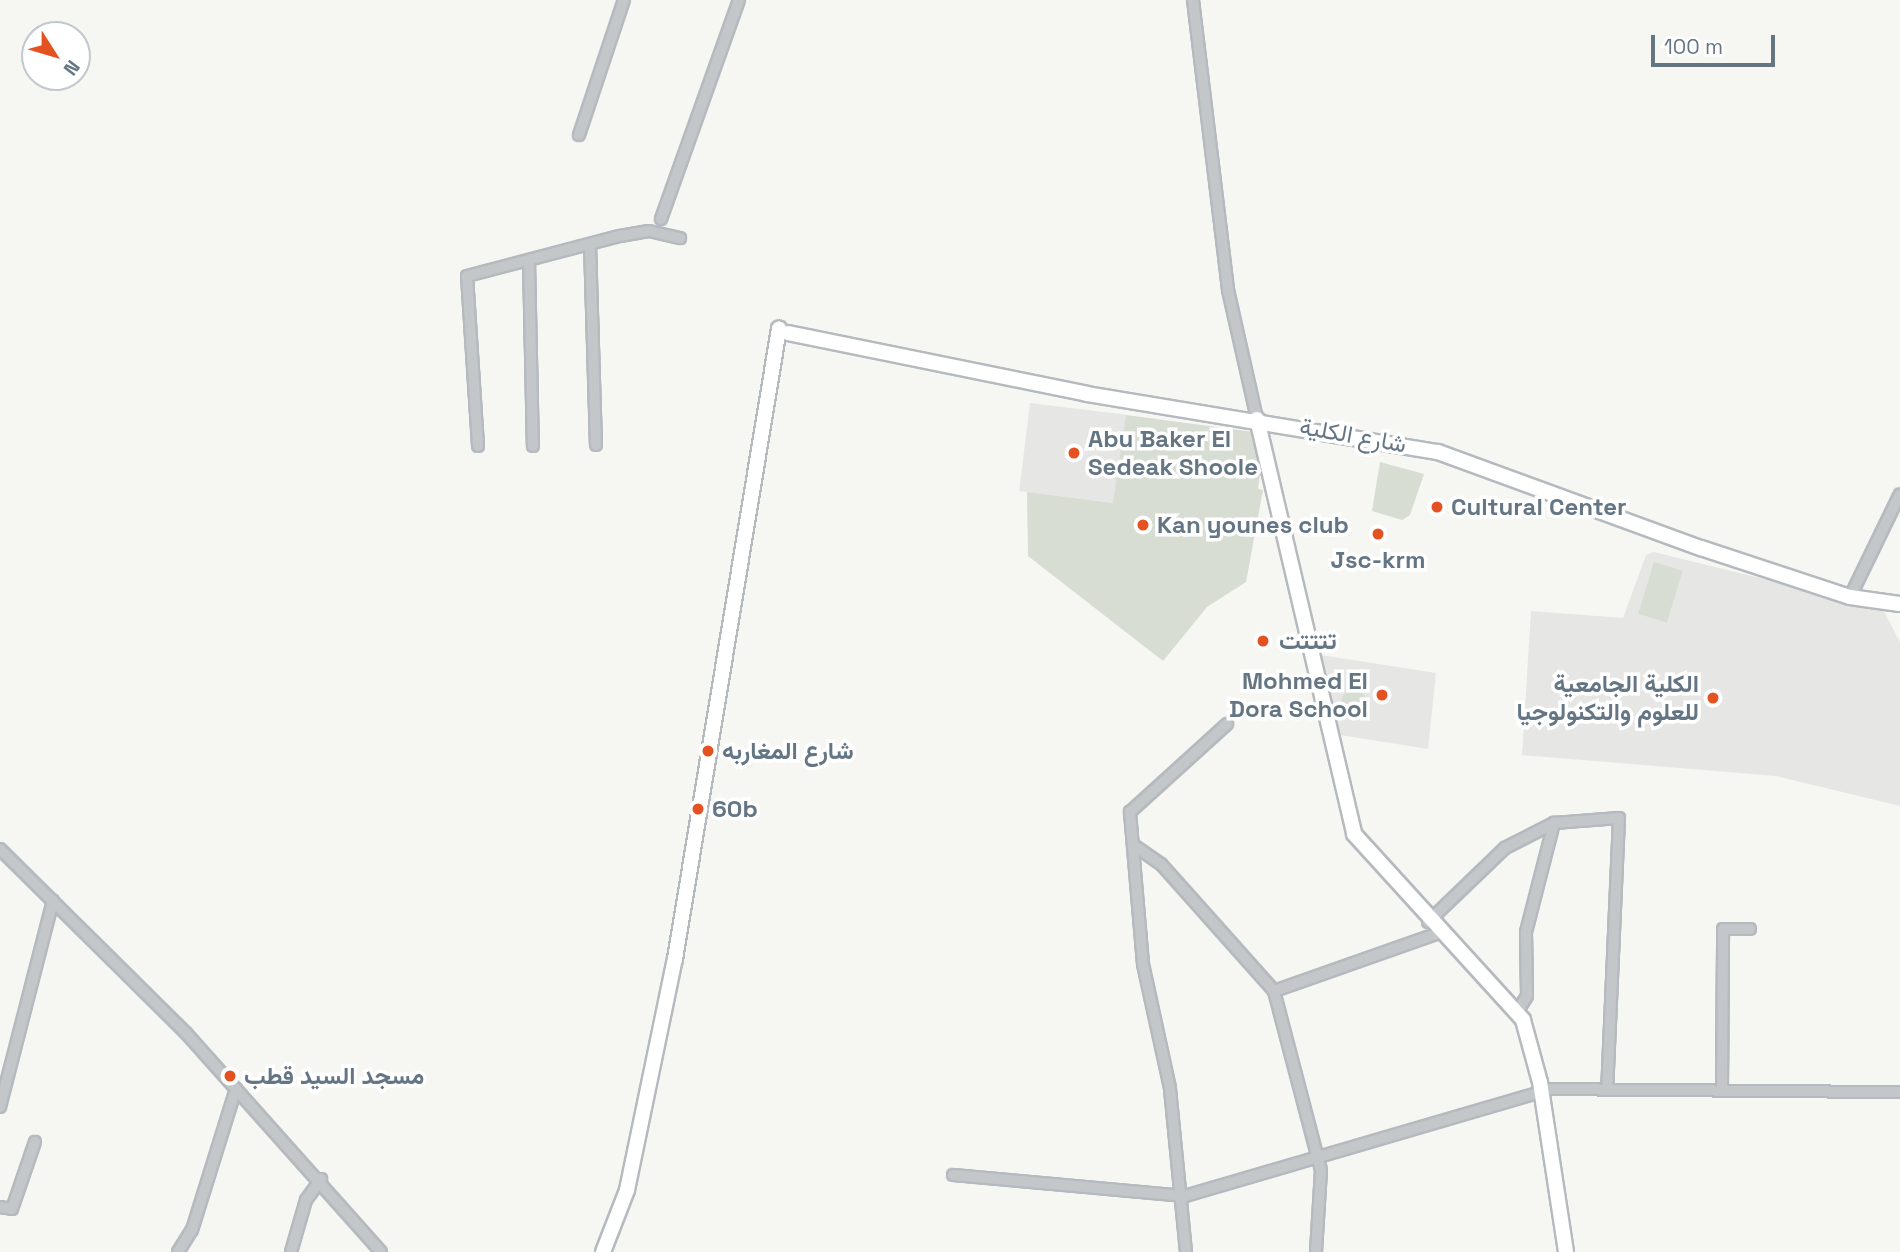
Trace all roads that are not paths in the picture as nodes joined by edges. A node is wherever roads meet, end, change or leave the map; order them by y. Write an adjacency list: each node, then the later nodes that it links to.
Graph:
1 (624, 0): 4 (street)
2 (739, 0): 5 (street)
3 (1193, 0): 9 (street)
4 (579, 135)
5 (661, 219)
6 (680, 238): 7 (street)
7 (590, 244): 8 (street); 10 (street)
8 (529, 261): 11 (street); 12 (street)
9 (1257, 419): 14 (street, شارع الكلية); 21 (street); 41 (street, شارع الكلية)
10 (596, 445)
11 (478, 446)
12 (533, 446)
13 (1900, 494): 14 (street)
14 (1850, 597): 15 (street, شارع الكلية)
15 (1900, 604)
16 (1227, 724): 18 (street)
17 (1554, 823): 21 (street); 25 (street); 27 (street)
18 (1135, 846): 24 (street); 36 (street)
19 (0, 849): 20 (street)
20 (53, 901): 26 (street); 31 (street)
21 (1428, 922): 23 (street)
22 (1750, 929): 28 (street)
23 (1439, 933): 24 (street); 25 (street)
24 (1274, 991): 33 (street)
25 (1517, 1012): 29 (street)
26 (236, 1089): 35 (street); 38 (street)
27 (1607, 1089): 28 (street); 29 (street)
28 (1723, 1089): 30 (street)
29 (1541, 1090): 33 (street); 44 (street)
30 (1900, 1093)
31 (0, 1107)
32 (35, 1142): 37 (street)
33 (1318, 1156): 36 (street); 43 (street)
34 (953, 1175): 36 (street)
35 (321, 1179): 39 (street); 40 (street)
36 (1185, 1196): 42 (street)
37 (0, 1207)
38 (178, 1252)
39 (291, 1252)
40 (381, 1252)
41 (603, 1252)
42 (1186, 1252)
43 (1315, 1252)
44 (1566, 1252)

